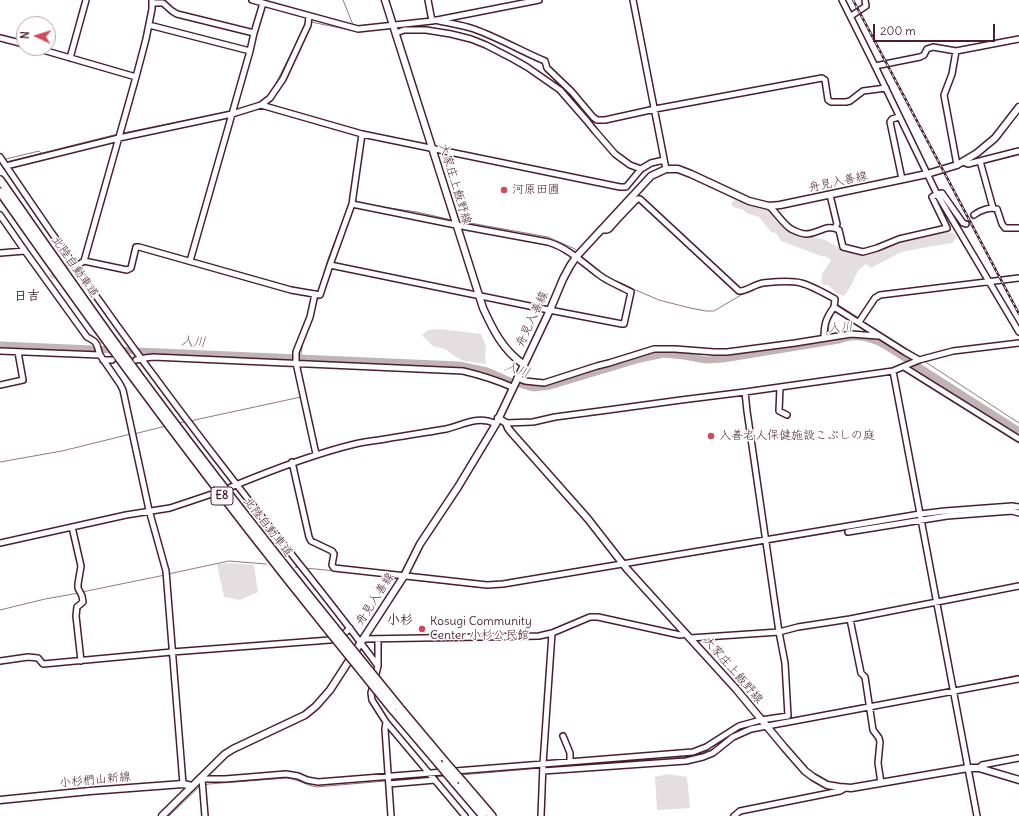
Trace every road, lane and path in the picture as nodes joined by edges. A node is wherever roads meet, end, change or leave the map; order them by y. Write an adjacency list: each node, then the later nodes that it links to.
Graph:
1 (86, 0): 23 (street)
2 (252, 0): 10 (street)
3 (385, 0): 15 (main road, 大家庄上飯野線)
4 (428, 0): 13 (street)
5 (539, 0): 13 (street)
6 (634, 0): 29 (street)
7 (842, 0): 12 (street)
8 (865, 0): 12 (street)
9 (152, 1): 14 (street); 16 (street)
10 (264, 2): 11 (street); 16 (street)
11 (309, 16): 15 (street); 27 (street)
12 (851, 16): 24 (street)
13 (434, 20): 15 (street); 29 (street)
14 (149, 25): 20 (street); 25 (street)
15 (395, 30): 34 (main road, 大家庄上飯野線); 42 (street)
16 (254, 33): 20 (street)
17 (0, 38): 19 (street)
18 (1019, 39): 21 (street)
19 (16, 42)
20 (250, 51): 30 (street)
21 (956, 51): 24 (street); 39 (street)
22 (56, 54): 23 (street)
23 (70, 58): 25 (street)
24 (875, 66): 26 (street)
25 (136, 77): 33 (street)
26 (886, 88): 29 (street); 31 (street)
27 (261, 105): 30 (street); 32 (street)
28 (1019, 107): 39 (main road, 舟見入善線)
29 (655, 110): 37 (street)
30 (232, 114): 33 (street); 63 (street)
31 (899, 117): 43 (street); 44 (street)
32 (362, 134): 34 (street); 49 (street)
33 (119, 138): 40 (street); 62 (street)
34 (432, 148): 42 (street); 55 (main road, 大家庄上飯野線)
35 (1019, 150): 38 (street)
36 (0, 158): 40 (street)
37 (664, 160): 41 (street); 42 (street)
38 (980, 161): 39 (street); 51 (street)
39 (960, 164): 43 (main road, 舟見入善線)
40 (6, 166): 65 (street)
41 (666, 169): 50 (main road, 舟見入善線); 58 (main road, 舟見入善線)
42 (641, 170)
43 (927, 174): 44 (main road, 舟見入善線); 48 (street)
44 (902, 179): 47 (main road, 舟見入善線)
45 (0, 180): 76 (highway, 北陸自動車道 / E8)
46 (0, 192): 76 (highway, 北陸自動車道 / E8)
47 (830, 194): 50 (main road, 舟見入善線); 56 (street)
48 (937, 194): 54 (street); 56 (street); 67 (street)
49 (352, 204): 55 (street); 64 (street)
50 (769, 206): 56 (street)
51 (993, 208): 53 (street); 57 (street)
52 (0, 215): 59 (street)
53 (974, 215)
54 (966, 224)
55 (456, 225): 61 (street); 69 (main road, 大家庄上飯野線)
56 (835, 228)
57 (1019, 228)
58 (601, 230): 61 (main road, 舟見入善線); 70 (street)
59 (25, 251): 60 (street); 81 (street)
60 (0, 253)
61 (576, 257): 71 (main road, 舟見入善線); 71 (street)
62 (84, 261): 63 (street); 65 (street)
63 (190, 261): 68 (street)
64 (330, 265): 68 (street); 69 (street)
65 (72, 266): 78 (street)
66 (1019, 278): 67 (street)
67 (989, 281): 72 (street); 73 (street)
68 (315, 294): 86 (street)
69 (479, 296): 71 (street); 87 (main road, 大家庄上飯野線)
70 (834, 307): 72 (street); 75 (street)
71 (550, 310): 87 (main road, 舟見入善線)
72 (859, 322): 74 (street)
73 (1019, 332)
74 (879, 336): 75 (street); 85 (street)
75 (824, 338): 90 (street)
76 (115, 343): 78 (street); 83 (highway, 北陸自動車道 / E8); 118 (highway, 北陸自動車道 / E8)
77 (1019, 343): 85 (street)
78 (130, 344): 82 (street)
79 (0, 351): 80 (street)
80 (18, 352): 81 (street); 91 (street)
81 (100, 355): 84 (street)
82 (138, 358): 86 (street); 101 (street)
83 (115, 359): 84 (street); 118 (highway, 北陸自動車道 / E8)
84 (103, 360): 104 (street)
85 (918, 361): 88 (street)
86 (296, 363): 92 (street); 99 (street)
87 (524, 364): 90 (main road, 舟見入善線)
88 (906, 366): 89 (street); 98 (street)
89 (893, 371): 93 (street); 106 (street)
90 (517, 378): 92 (main road, 舟見入善線)
91 (0, 385)
92 (512, 387): 96 (main road, 舟見入善線)
93 (780, 387): 94 (street); 95 (street)
94 (745, 392): 97 (street); 110 (street)
95 (787, 415)
96 (497, 421): 97 (main road, 大家庄上飯野線); 99 (street); 113 (main road, 舟見入善線)
97 (506, 423): 112 (main road, 大家庄上飯野線)
98 (1019, 439)
99 (316, 454): 100 (street)
100 (292, 462): 101 (street); 113 (street)
101 (234, 486): 117 (street)
102 (212, 494): 104 (street)
103 (1019, 507): 106 (street)
104 (150, 510): 108 (street); 124 (street)
105 (1019, 512): 107 (street)
106 (920, 514): 107 (street); 110 (street)
107 (921, 521): 109 (street); 115 (street)
108 (72, 527): 111 (street); 126 (street)
109 (848, 532)
110 (765, 540): 112 (street); 119 (street)
111 (0, 543)
112 (624, 566): 113 (street); 121 (main road, 大家庄上飯野線)
113 (404, 576): 123 (main road, 舟見入善線)
114 (1019, 586): 115 (street)
115 (937, 602): 116 (street); 129 (street)
116 (850, 619): 119 (street); 130 (street)
117 (350, 628): 123 (street); 124 (street)
118 (331, 629): 131 (highway, 北陸自動車道 / E8, bridge)
119 (779, 632): 121 (street); 132 (street)
120 (552, 633): 121 (street); 122 (street); 139 (street)
121 (688, 636): 135 (main road, 大家庄上飯野線)
122 (378, 639): 123 (street); 127 (street)
123 (362, 641): 127 (street); 145 (main road, 舟見入善線)
124 (172, 652): 126 (street); 149 (street)
125 (0, 661): 126 (street)
126 (81, 661)
127 (378, 666): 133 (street)
128 (1019, 679): 129 (street)
129 (954, 691): 130 (street); 140 (street)
130 (869, 707): 134 (street); 148 (street)
131 (396, 708): 158 (highway, 北陸自動車道 / E8, bridge); 159 (highway, 北陸自動車道 / E8, bridge)
132 (788, 716): 134 (street); 135 (street)
133 (386, 722): 143 (street); 144 (street)
134 (789, 722): 135 (street)
135 (763, 723): 138 (street); 142 (street); 152 (main road, 大家庄上飯野線)
136 (563, 736): 138 (street)
137 (1019, 758): 141 (street)
138 (570, 762): 139 (street)
139 (543, 764): 142 (street); 143 (street)
140 (968, 768): 141 (main road, 大家庄上飯野線); 148 (main road, 大家庄上飯野線); 162 (street)
141 (979, 768): 147 (main road, 大家庄上飯野線)
142 (543, 771): 160 (street)
143 (429, 774): 144 (street); 146 (street)
144 (388, 777): 145 (street); 150 (street)
145 (201, 779): 151 (main road, 舟見入善線); 155 (street)
146 (435, 780): 150 (street); 157 (street)
147 (1019, 780)
148 (881, 783): 152 (main road, 大家庄上飯野線)
149 (183, 784): 151 (main road, 小杉椚山新線); 153 (main road, 小杉椚山新線)
150 (389, 784): 156 (street)
151 (192, 786): 154 (main road, 舟見入善線)
152 (845, 788): 161 (street)
153 (0, 800)
154 (162, 816)
155 (205, 816)
156 (392, 816)
157 (465, 816)
158 (483, 816)
159 (492, 816)
160 (541, 816)
161 (734, 816)
162 (977, 816)

